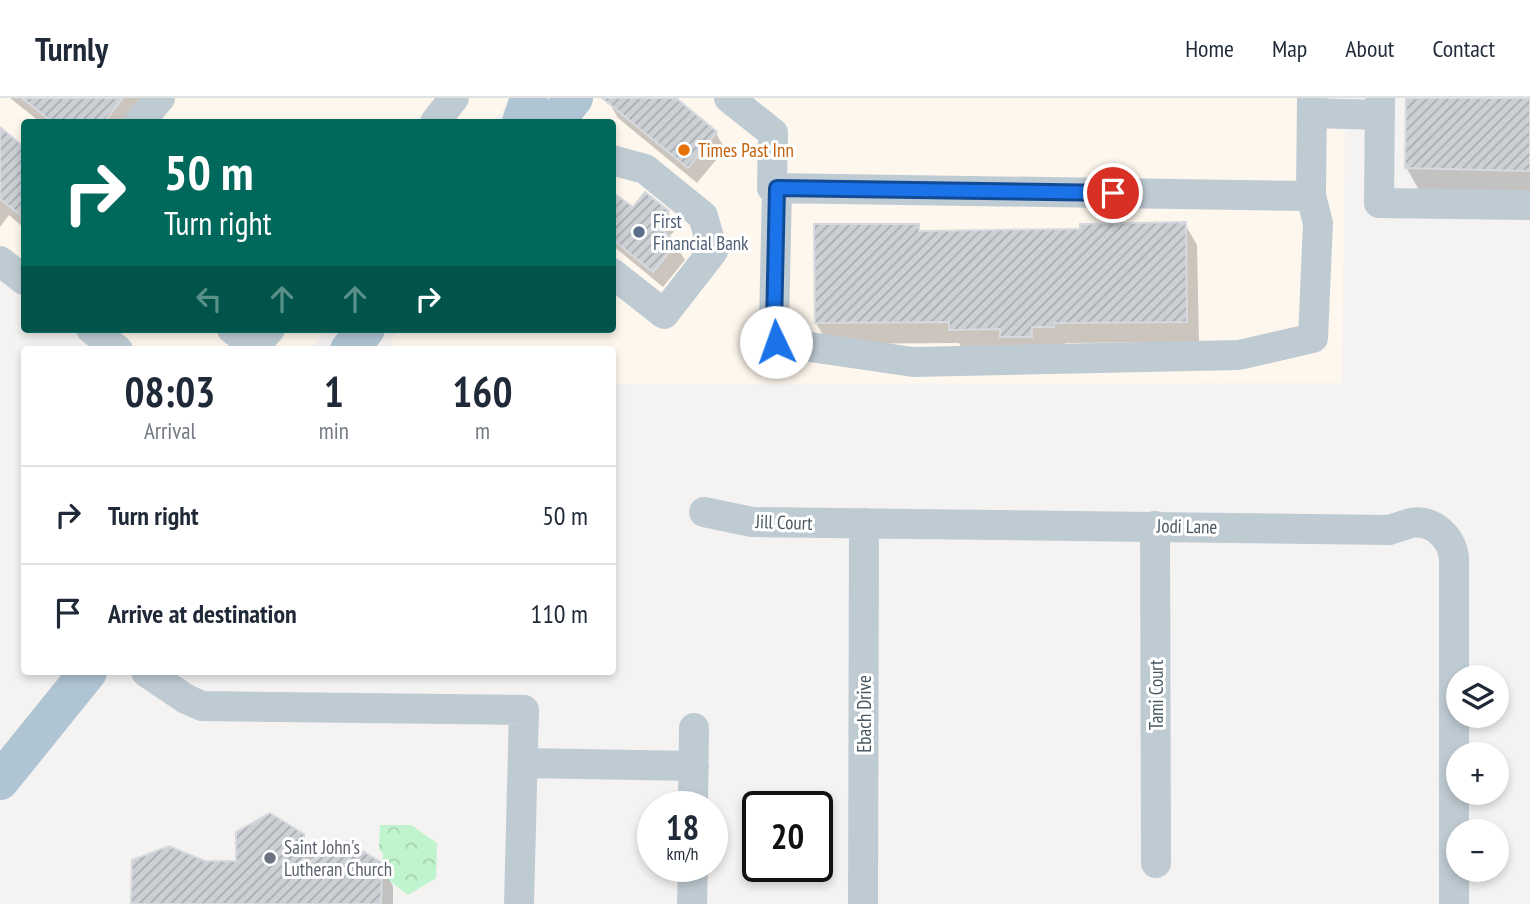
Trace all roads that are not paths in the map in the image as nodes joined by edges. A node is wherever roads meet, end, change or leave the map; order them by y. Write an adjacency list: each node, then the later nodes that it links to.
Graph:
1 (160, 98): 8 (street)
2 (454, 98): 9 (street)
3 (574, 98): 7 (main road)
4 (746, 103): 11 (street)
5 (1312, 106): 6 (street); 12 (street)
6 (1380, 107): 13 (street)
7 (534, 115)
8 (142, 119)
9 (437, 119)
10 (616, 161): 14 (street)
11 (777, 188): 12 (street); 12 (street)
12 (1311, 196)
13 (1530, 205)
14 (616, 276)
15 (97, 333): 18 (street)
16 (237, 333): 17 (street)
17 (266, 333)
18 (113, 346)
19 (704, 512): 20 (street, Jill Court)
20 (864, 523): 21 (street, Jodi Lane); 33 (street, Ebach Drive)
21 (1155, 526): 29 (street, Tami Court); 34 (street, Jodi Lane)
22 (86, 675): 27 (main road)
23 (150, 675): 25 (street)
24 (694, 728): 26 (street)
25 (524, 762): 26 (street); 31 (street)
26 (694, 766): 28 (street)
27 (0, 781)
28 (693, 791)
29 (1156, 863)
30 (693, 882): 32 (street)
31 (519, 904)
32 (692, 904)
33 (863, 904)
34 (1454, 904)

